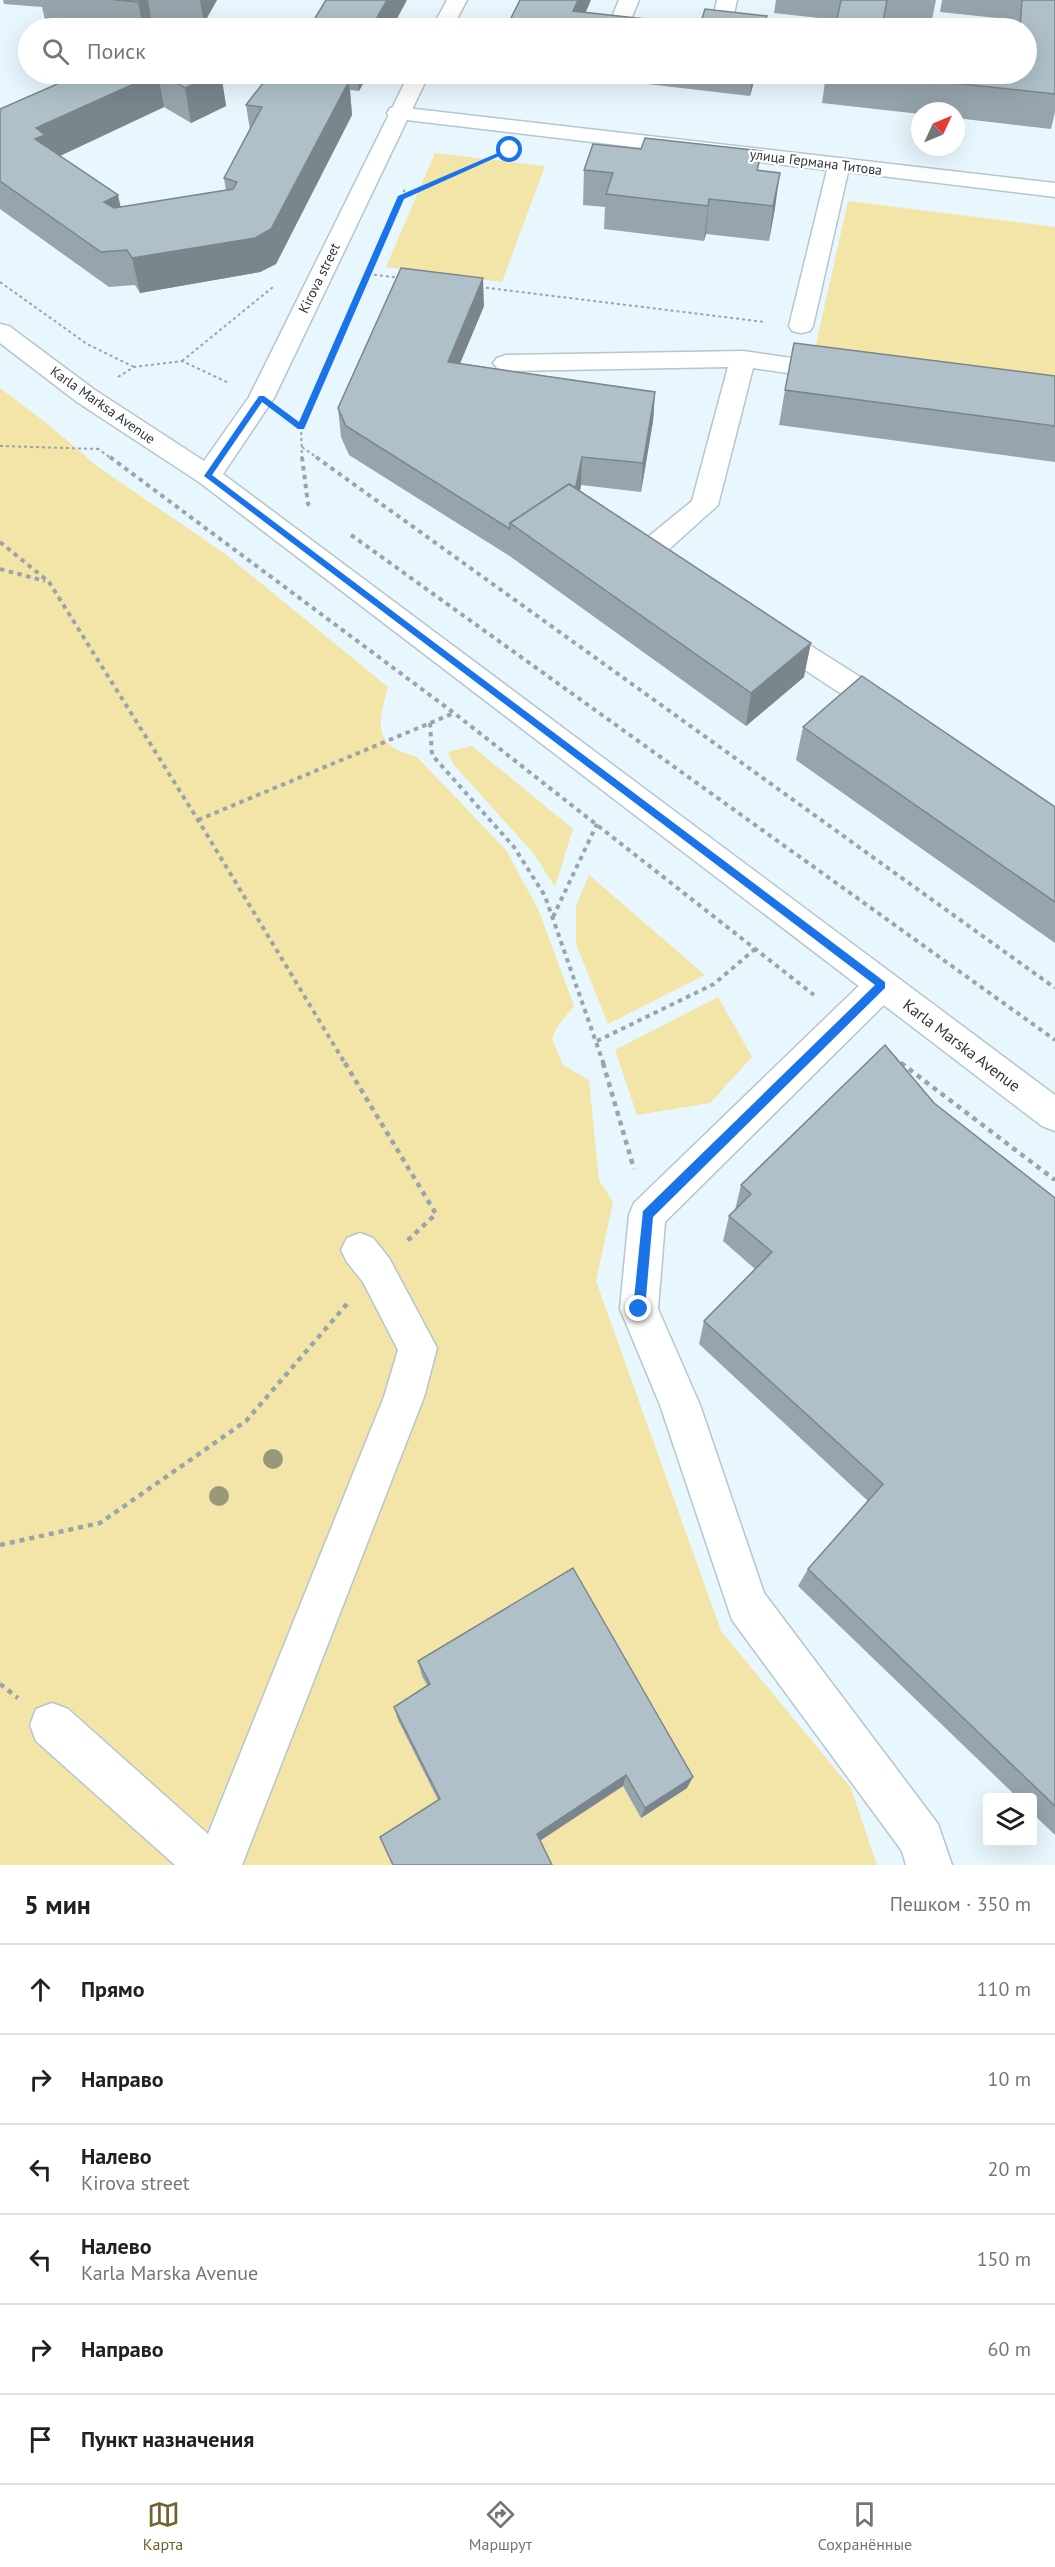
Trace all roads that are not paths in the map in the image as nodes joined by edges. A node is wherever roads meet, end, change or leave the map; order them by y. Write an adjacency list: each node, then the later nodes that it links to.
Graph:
1 (457, 0): 4 (main road)
2 (629, 0): 5 (main road)
3 (727, 0): 6 (main road)
4 (447, 18)
5 (622, 18)
6 (723, 18)
7 (414, 84): 8 (main road, Kirova street)
8 (398, 113): 9 (main road, улица Германа Титова); 16 (main road, Kirova street)
9 (839, 165): 10 (main road, улица Германа Титова); 11 (main road)
10 (1055, 190)
11 (801, 326)
12 (0, 331): 16 (main road, Karla Marksa Avenue)
13 (743, 359): 14 (main road); 15 (main road); 17 (main road)
14 (506, 363)
15 (858, 376)
16 (208, 476): 20 (main road, Karla Marska Avenue)
17 (697, 585)
18 (747, 618): 19 (main road)
19 (916, 727)
20 (882, 985): 21 (main road, Karla Marska Avenue); 26 (main road)
21 (1055, 1115)
22 (368, 1260): 25 (main road)
23 (52, 1725): 24 (main road)
24 (209, 1865)
25 (219, 1865)
26 (929, 1865)

